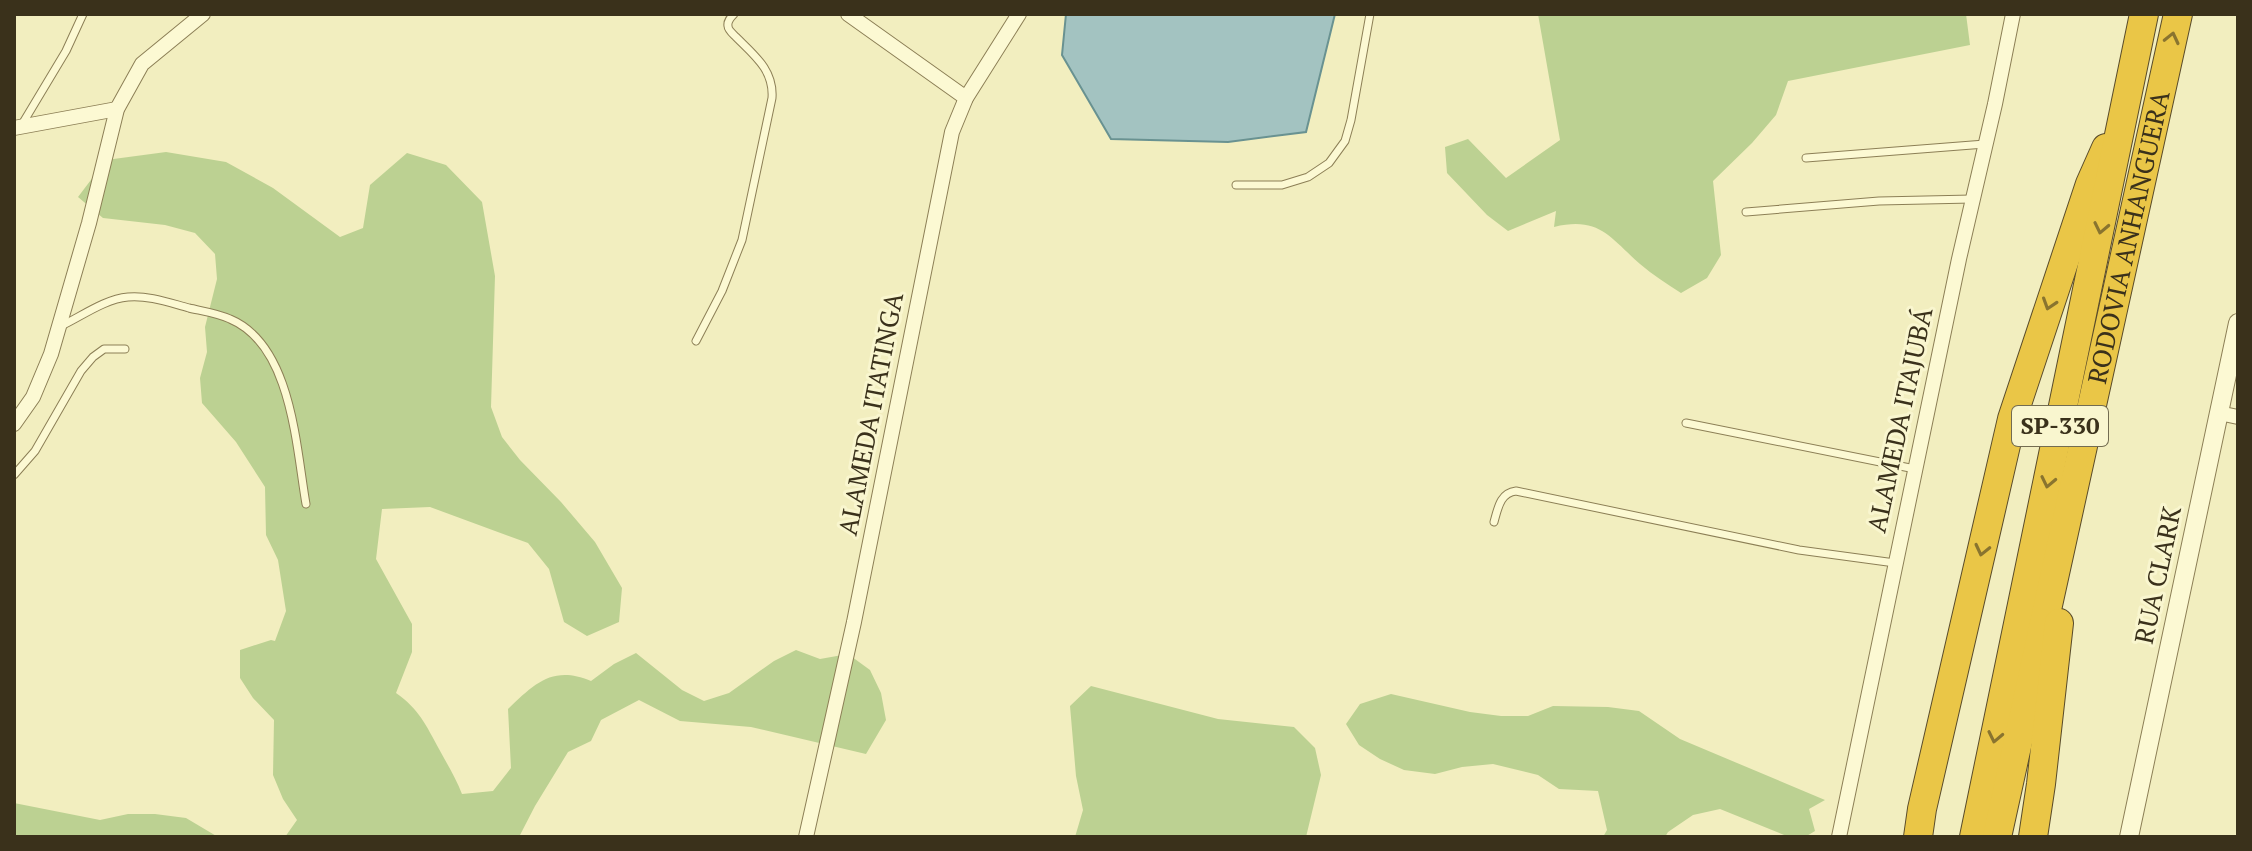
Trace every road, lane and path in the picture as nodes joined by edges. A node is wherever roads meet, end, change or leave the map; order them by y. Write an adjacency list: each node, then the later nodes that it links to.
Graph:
1 (83, 14): 13 (lane)
2 (203, 14): 12 (street)
3 (734, 14): 21 (lane)
4 (848, 14): 10 (street)
5 (1019, 14): 10 (street, ALAMEDA ITATINGA)
6 (1370, 14): 16 (lane)
7 (2013, 14): 14 (street, ALAMEDA ITAJUBÁ)
8 (2144, 14): 11 (highway, RODOVIA ANHANGUERA / SP-330)
9 (2178, 14): 29 (highway, RODOVIA ANHANGUERA / SP-330, one-way to 9)
10 (966, 98): 34 (street, ALAMEDA ITATINGA)
11 (2128, 101): 33 (highway, one-way to 33); 38 (highway, RODOVIA ANHANGUERA / SP-330, one-way to 38)
12 (117, 109): 13 (street); 20 (street)
13 (17, 127)
14 (1985, 144): 15 (lane); 17 (street, ALAMEDA ITAJUBÁ)
15 (1806, 158)
16 (1236, 185)
17 (1972, 199): 18 (lane); 27 (street, ALAMEDA ITAJUBÁ)
18 (1746, 212)
19 (2238, 323): 23 (street, RUA CLARK)
20 (59, 327): 26 (street); 30 (lane)
21 (696, 341)
22 (125, 349): 28 (lane)
23 (2219, 413): 24 (street); 41 (street, RUA CLARK)
24 (2238, 417)
25 (1686, 423): 27 (lane)
26 (14, 424)
27 (1915, 469): 32 (street, ALAMEDA ITAJUBÁ)
28 (14, 475)
29 (2070, 497): 39 (highway, RODOVIA ANHANGUERA / SP-330); 40 (highway)
30 (306, 504)
31 (1494, 522): 32 (lane)
32 (1895, 563): 35 (street, ALAMEDA ITAJUBÁ)
33 (1922, 809): 36 (highway); 37 (highway)
34 (806, 837)
35 (1839, 837)
36 (1912, 837)
37 (1918, 837)
38 (1974, 837)
39 (1997, 837)
40 (2033, 837)
41 (2129, 837)

